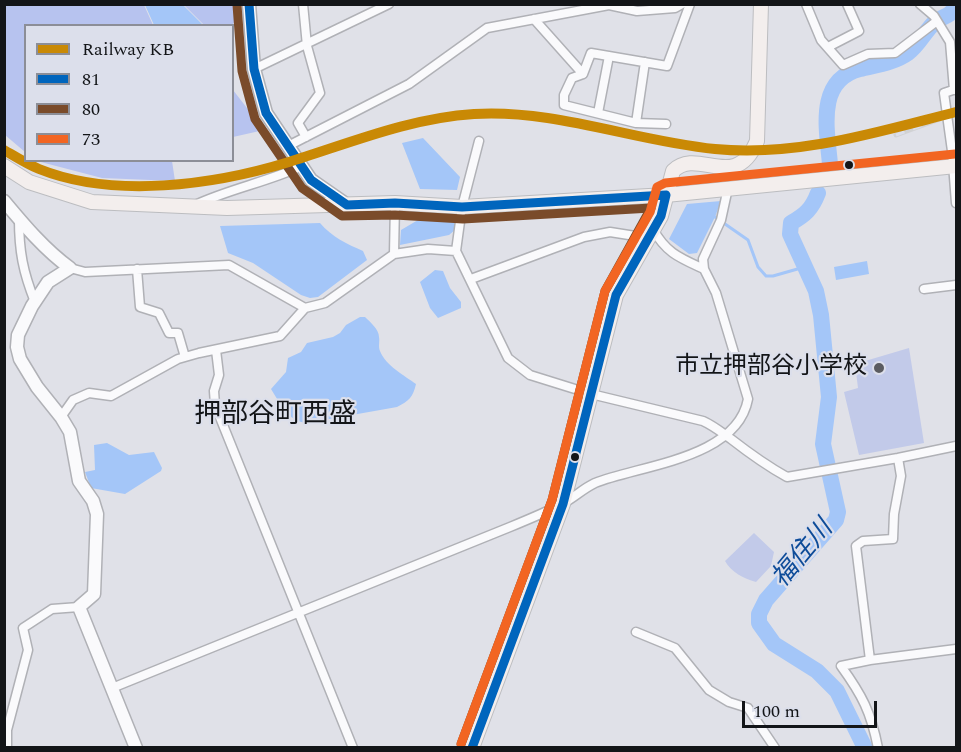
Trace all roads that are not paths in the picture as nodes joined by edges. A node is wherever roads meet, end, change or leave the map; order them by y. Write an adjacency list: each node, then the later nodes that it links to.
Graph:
1 (249, 4): 17 (main road)
2 (303, 4): 13 (street)
3 (389, 4): 13 (street)
4 (682, 4): 10 (street)
5 (690, 4): 16 (street)
6 (760, 4): 30 (main road)
7 (806, 4): 14 (street)
8 (846, 4): 14 (street)
9 (920, 4): 12 (street)
10 (609, 5): 11 (street)
11 (534, 19): 18 (street); 23 (street)
12 (937, 21): 14 (street); 19 (street)
13 (307, 46): 17 (street); 23 (street)
14 (828, 47)
15 (609, 56): 16 (street); 18 (street); 20 (street)
16 (645, 62): 21 (street)
17 (254, 69): 25 (main road)
18 (583, 74): 20 (street)
19 (955, 90): 28 (street)
20 (598, 113): 21 (street)
21 (636, 123): 22 (street)
22 (666, 124)
23 (306, 137): 25 (street)
24 (479, 141): 36 (street)
25 (288, 146): 27 (main road)
26 (4, 166): 35 (main road)
27 (302, 166): 34 (main road); 35 (street)
28 (954, 166): 29 (main road); 33 (street)
29 (728, 188): 30 (main road); 43 (street)
30 (666, 195): 36 (main road); 38 (main road)
31 (4, 201): 37 (main road)
32 (395, 203): 34 (main road); 36 (main road); 40 (street)
33 (957, 203)
34 (347, 205): 35 (main road)
35 (192, 206)
36 (462, 207): 39 (street)
37 (19, 219): 41 (main road); 47 (street)
38 (650, 234): 43 (street); 44 (street); 51 (main road)
39 (456, 251): 40 (street); 44 (street)
40 (394, 254): 48 (street)
41 (70, 268): 42 (street); 47 (main road)
42 (137, 269): 48 (street); 50 (street)
43 (704, 269): 53 (street)
44 (471, 279): 51 (street)
45 (957, 285): 46 (street)
46 (924, 288)
47 (35, 302): 52 (main road)
48 (306, 308): 49 (street)
49 (216, 351): 50 (street); 58 (street)
50 (185, 357): 52 (street)
51 (591, 394): 53 (street); 56 (main road)
52 (61, 417): 57 (main road)
53 (726, 436): 55 (street); 56 (street)
54 (957, 446): 55 (street)
55 (898, 458): 61 (street)
56 (562, 504): 58 (street); 66 (main road)
57 (79, 607): 62 (main road); 63 (street)
58 (299, 613): 62 (street); 65 (street)
59 (636, 632): 67 (street)
60 (957, 649): 61 (street)
61 (870, 660): 68 (street)
62 (112, 688): 64 (main road)
63 (7, 747)
64 (136, 747)
65 (353, 747)
66 (472, 747)
67 (775, 747)
68 (878, 747)

